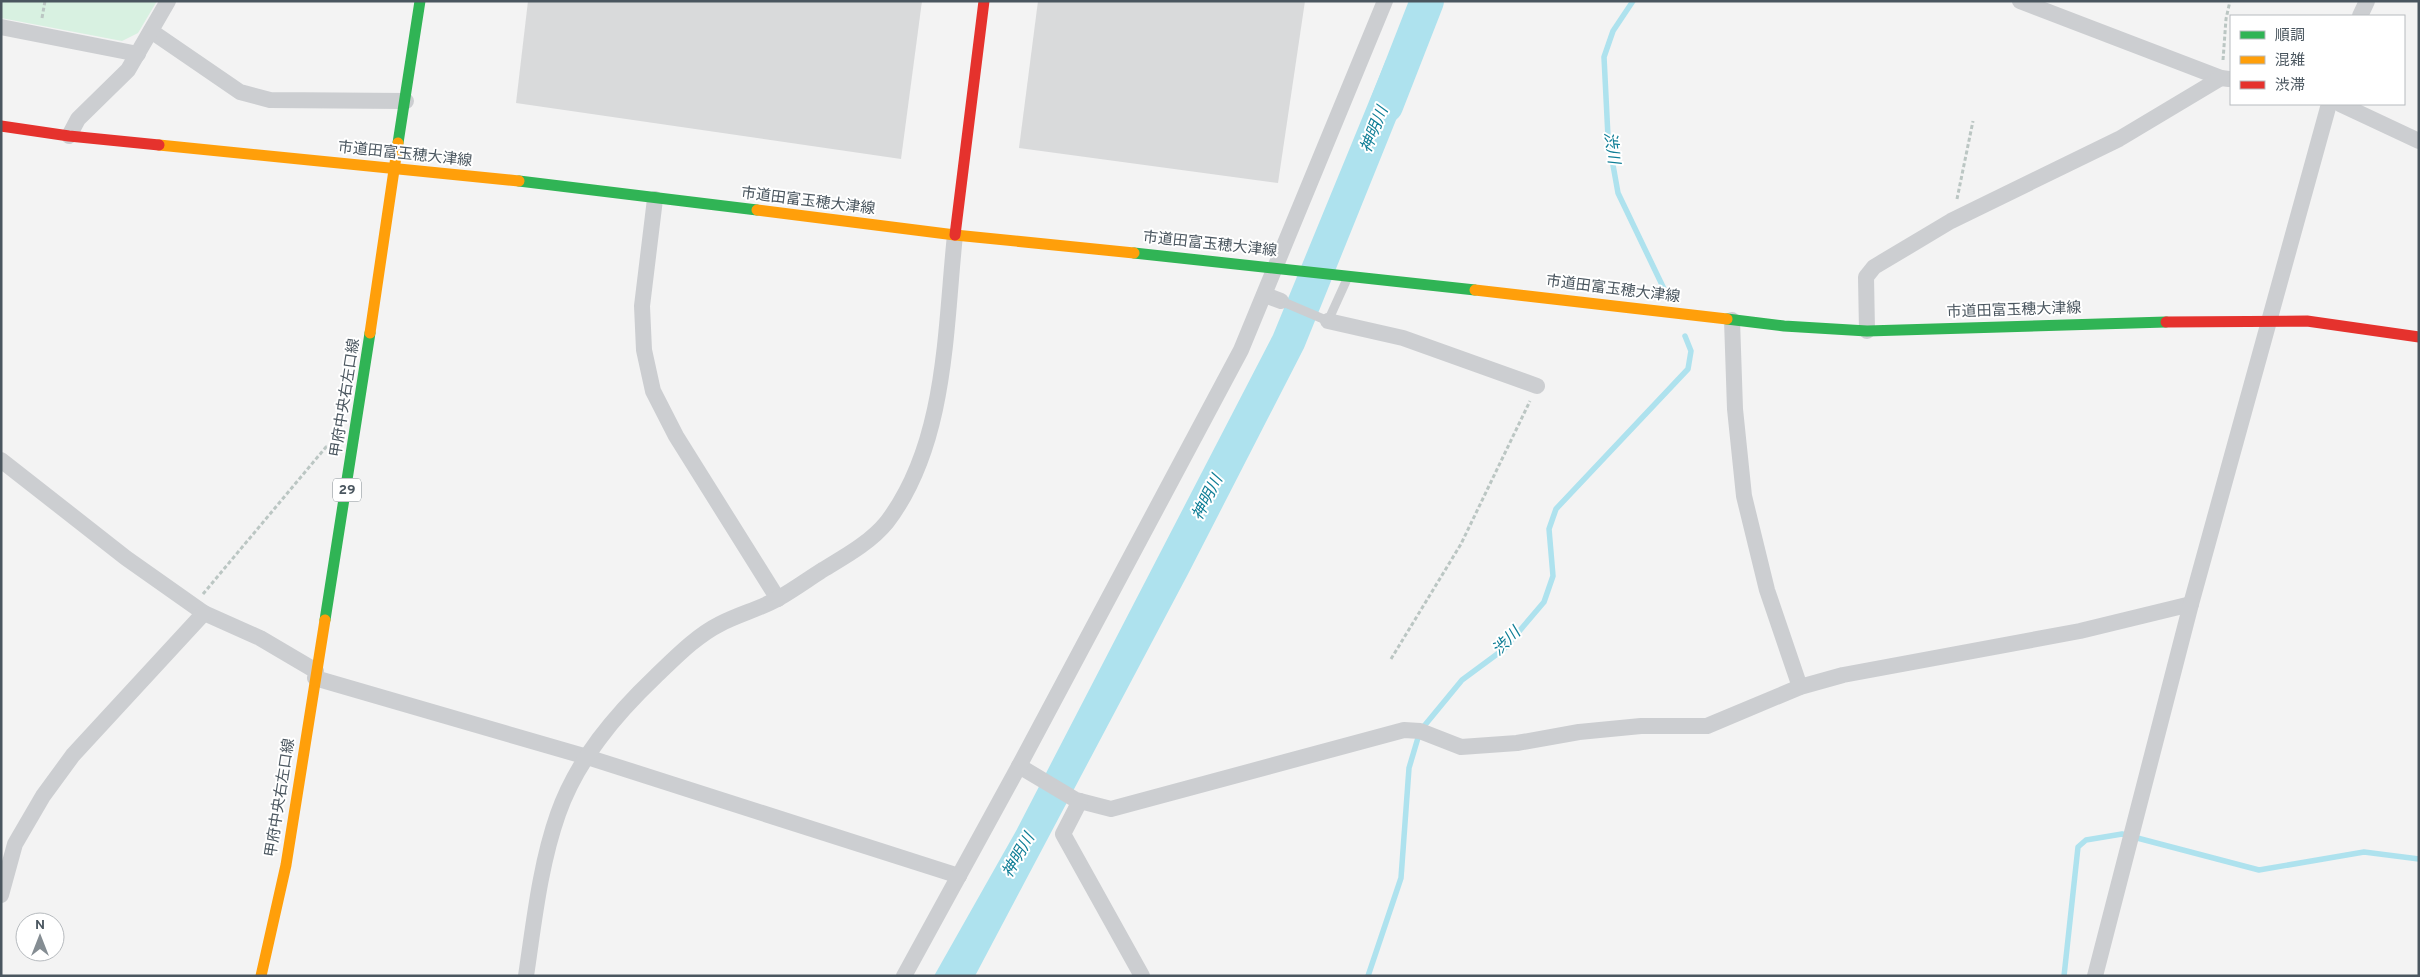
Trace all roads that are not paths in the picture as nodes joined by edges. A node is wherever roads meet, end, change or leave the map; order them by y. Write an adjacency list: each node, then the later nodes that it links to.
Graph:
1 (168, 1): 9 (street)
2 (420, 1): 12 (street, 甲府中央右左口線 / 29)
3 (984, 1): 20 (street)
4 (1385, 1): 21 (street)
5 (2020, 1): 11 (street)
6 (2367, 1): 7 (street)
7 (2360, 15)
8 (1, 27): 10 (street)
9 (151, 31): 10 (street); 12 (street)
10 (138, 54): 16 (street)
11 (2226, 79): 28 (street)
12 (406, 101): 18 (street, 甲府中央右左口線 / 29)
13 (2329, 105): 27 (street)
14 (2342, 105): 17 (street)
15 (1, 126): 16 (street, 市道田富玉穂大津線)
16 (70, 136): 18 (street, 市道田富玉穂大津線)
17 (2419, 141)
18 (396, 168): 19 (street, 市道田富玉穂大津線); 35 (street, 甲府中央右左口線 / 29)
19 (655, 199): 20 (street, 市道田富玉穂大津線); 32 (street)
20 (955, 235): 21 (street, 市道田富玉穂大津線); 32 (street)
21 (1284, 268): 22 (street, 市道田富玉穂大津線); 23 (street)
22 (1346, 274): 25 (lane); 26 (street, 市道田富玉穂大津線)
23 (1265, 295): 24 (street); 38 (street)
24 (1281, 301): 25 (lane)
25 (1324, 320): 30 (street)
26 (1732, 320): 28 (street, 市道田富玉穂大津線); 36 (street)
27 (2270, 321): 28 (street, 市道田富玉穂大津線); 29 (street, 市道田富玉穂大津線); 33 (street)
28 (1867, 331)
29 (2419, 337)
30 (1537, 386)
31 (1, 460): 34 (street)
32 (778, 599): 37 (street)
33 (2191, 604): 36 (street); 46 (street)
34 (199, 610): 35 (street); 41 (street)
35 (315, 675): 37 (street); 42 (street, 甲府中央右左口線 / 29)
36 (1800, 687): 39 (street)
37 (587, 757): 40 (street); 43 (street)
38 (1025, 770): 39 (street); 40 (street)
39 (1078, 800): 45 (street)
40 (959, 876): 44 (street)
41 (1, 895)
42 (261, 976)
43 (526, 976)
44 (904, 976)
45 (1142, 976)
46 (2095, 976)

